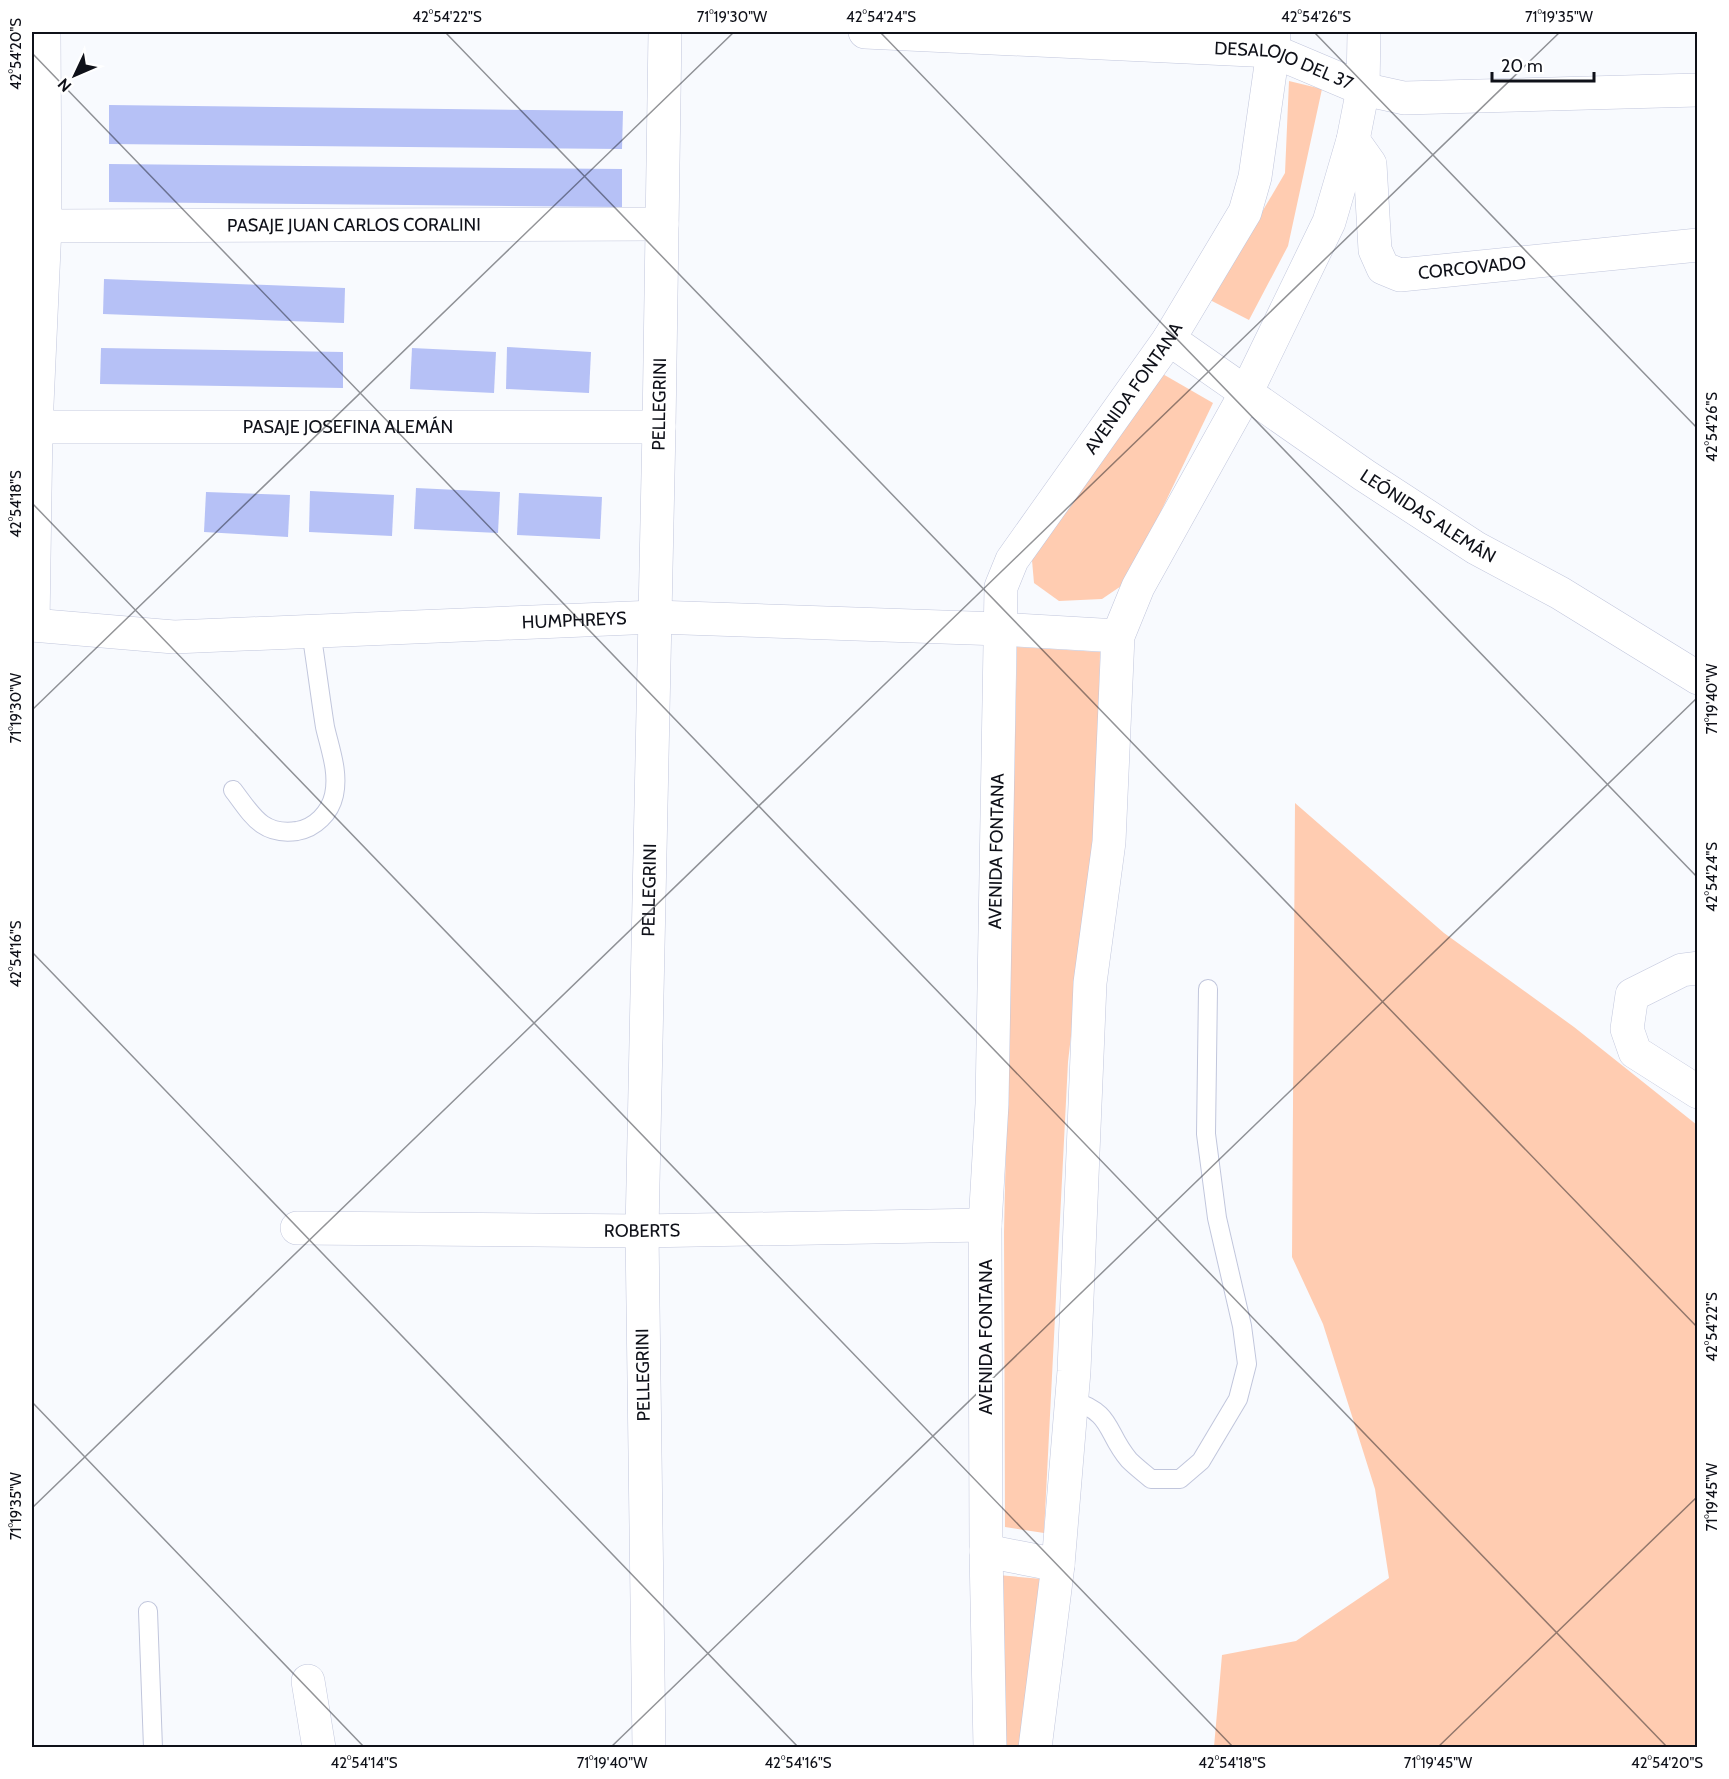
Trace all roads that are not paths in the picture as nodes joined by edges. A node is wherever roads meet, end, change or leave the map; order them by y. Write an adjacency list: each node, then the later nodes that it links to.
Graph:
1 (44, 32): 10 (street)
2 (665, 32): 9 (street, PELLEGRINI)
3 (865, 32): 5 (street, DESALOJO DEL 37)
4 (1364, 32): 6 (street)
5 (1274, 41): 6 (street, DESALOJO DEL 37); 13 (street, AVENIDA FONTANA)
6 (1363, 89): 7 (street, DESALOJO DEL 37); 8 (street)
7 (1698, 90)
8 (1353, 140): 11 (street, CORCOVADO); 14 (street)
9 (662, 224): 10 (street, PASAJE JUAN CARLOS CORALINI); 16 (street, PELLEGRINI)
10 (45, 226): 12 (street)
11 (1698, 245)
12 (36, 329): 15 (street)
13 (1169, 339): 14 (street, LEÓNIDAS ALEMÁN); 19 (street, AVENIDA FONTANA)
14 (1247, 391): 21 (street); 22 (street, LEÓNIDAS ALEMÁN)
15 (36, 427): 16 (street, PASAJE JOSEFINA ALEMÁN); 18 (street)
16 (659, 427): 17 (street, PELLEGRINI)
17 (655, 618): 19 (street, HUMPHREYS); 20 (street, HUMPHREYS); 29 (street, PELLEGRINI)
18 (32, 625): 20 (street, HUMPHREYS)
19 (1000, 629): 21 (street, HUMPHREYS); 27 (street, AVENIDA FONTANA)
20 (311, 631): 23 (lane)
21 (1118, 636): 30 (street)
22 (1698, 678)
23 (232, 790)
24 (1698, 968): 26 (street)
25 (1208, 989): 30 (lane)
26 (1698, 1092)
27 (985, 1225): 29 (street, ROBERTS); 31 (street, AVENIDA FONTANA)
28 (297, 1228): 29 (street, ROBERTS)
29 (642, 1231): 37 (street, PELLEGRINI)
30 (1071, 1400): 32 (street)
31 (986, 1551): 32 (street); 38 (street, AVENIDA FONTANA)
32 (1058, 1565): 39 (street)
33 (148, 1611): 35 (lane)
34 (308, 1681): 36 (street)
35 (153, 1748)
36 (319, 1748)
37 (650, 1748)
38 (990, 1748)
39 (1035, 1748)

